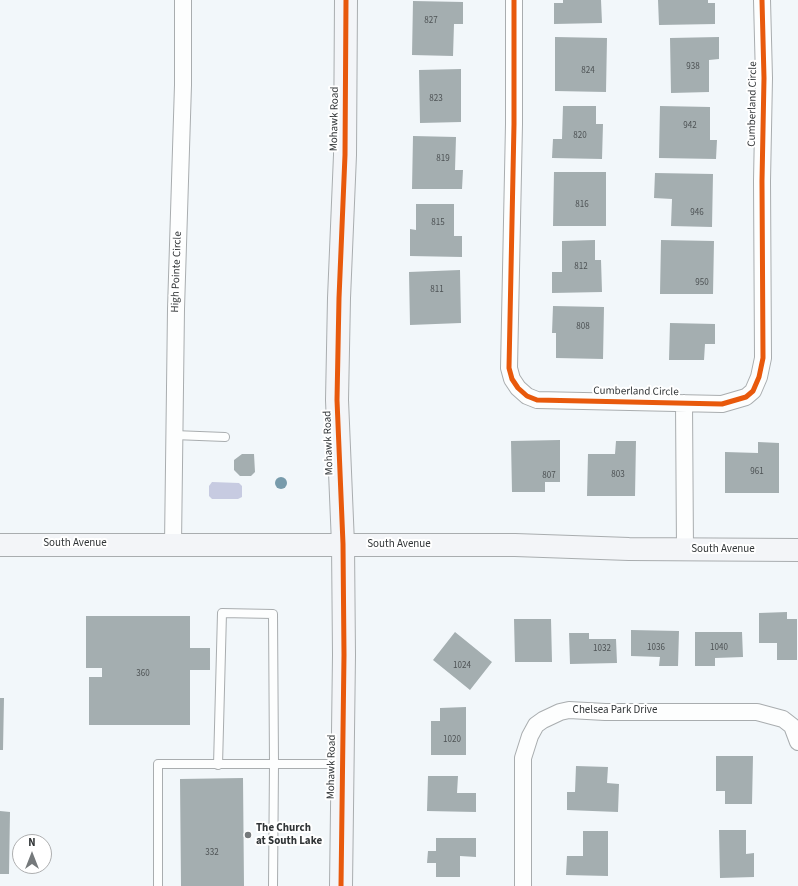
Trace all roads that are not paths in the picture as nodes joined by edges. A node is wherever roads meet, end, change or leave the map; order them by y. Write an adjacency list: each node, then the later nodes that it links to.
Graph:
1 (183, 0): 6 (street, High Pointe Circle)
2 (346, 0): 9 (street, Mohawk Road)
3 (514, 0): 5 (street, Cumberland Circle)
4 (762, 0): 5 (street, Cumberland Circle)
5 (684, 403): 11 (street, Cumberland Circle)
6 (174, 435): 7 (lane); 8 (street, High Pointe Circle)
7 (225, 437)
8 (173, 544): 9 (street, South Avenue); 10 (street, South Avenue)
9 (343, 544): 11 (street, South Avenue); 16 (street, Mohawk Road)
10 (0, 545)
11 (685, 550): 12 (street, South Avenue)
12 (798, 550)
13 (798, 742): 20 (street, Chelsea Park Drive)
14 (218, 764): 15 (lane); 15 (lane); 17 (lane)
15 (274, 764): 16 (lane); 18 (lane)
16 (342, 764): 19 (street, Mohawk Road)
17 (158, 886)
18 (273, 886)
19 (341, 886)
20 (523, 886)

